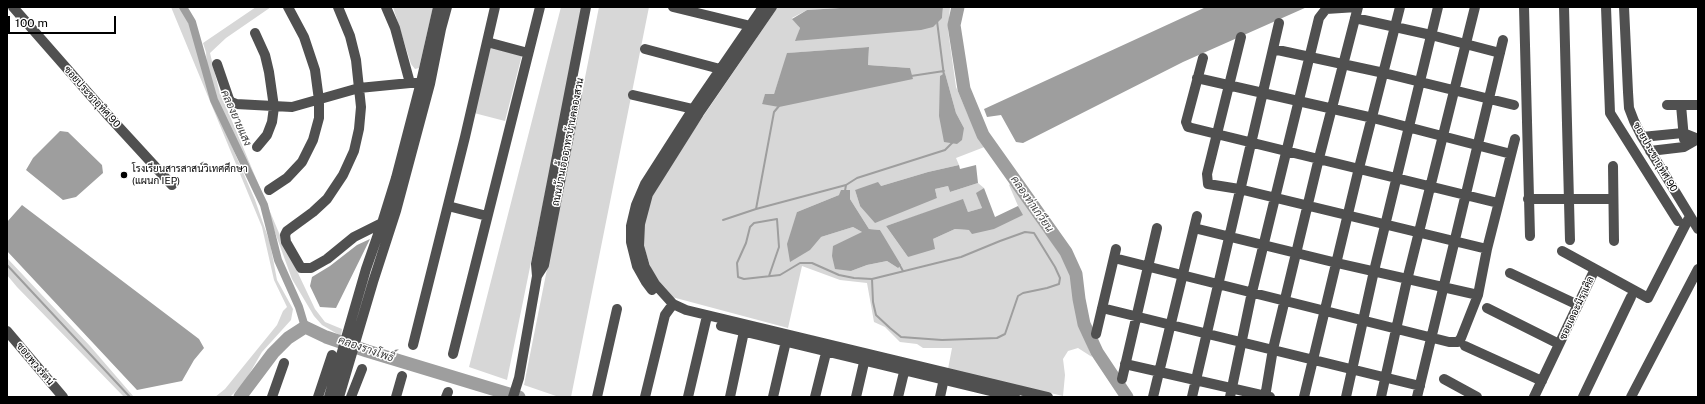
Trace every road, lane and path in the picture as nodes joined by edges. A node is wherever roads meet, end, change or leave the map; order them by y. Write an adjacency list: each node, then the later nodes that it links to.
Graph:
1 (13, 7): 81 (street, ซอยประชาอุทิศ 90)
2 (288, 7): 53 (street)
3 (338, 7): 48 (street)
4 (386, 7): 44 (street)
5 (438, 7): 46 (street)
6 (447, 7): 46 (street)
7 (495, 7): 31 (street)
8 (540, 7): 35 (street)
9 (586, 7): 24 (street, ถนนบ้านเอื้ออาทรบ้านคลองสวน)
10 (593, 7): 24 (street, ถนนบ้านเอื้ออาทรบ้านคลองสวน)
11 (673, 7): 25 (street)
12 (763, 7): 25 (street)
13 (772, 7): 25 (street)
14 (1358, 7): 22 (street); 38 (street)
15 (1400, 7): 26 (street)
16 (1438, 7): 28 (street)
17 (1475, 7): 32 (street)
18 (1524, 7): 89 (street)
19 (1564, 7): 87 (street)
20 (1606, 7): 97 (street)
21 (1624, 7): 67 (street, ซอยประชาอุทิศ 90)
22 (1355, 18): 26 (street); 40 (street)
23 (1279, 23): 34 (street)
24 (587, 26): 178 (street, ถนนบ้านเอื้ออาทรบ้านคลองสวน)
25 (754, 26): 41 (street)
26 (1395, 27): 28 (street); 42 (street)
27 (255, 33): 59 (street)
28 (1431, 35): 32 (street); 45 (street)
29 (1241, 37): 47 (street)
30 (1503, 40): 36 (street)
31 (487, 42): 35 (street); 91 (street)
32 (1466, 43): 36 (street); 49 (street)
33 (645, 49): 41 (street)
34 (1273, 49): 38 (street); 50 (street)
35 (528, 53): 94 (street)
36 (1500, 53): 52 (street)
37 (1203, 58): 43 (street)
38 (1310, 58): 40 (street); 54 (street)
39 (217, 64): 59 (street)
40 (1343, 65): 42 (street); 60 (street)
41 (723, 71): 61 (street)
42 (1384, 73): 45 (street); 62 (street)
43 (1197, 78): 47 (street); 65 (street)
44 (410, 82): 46 (street); 48 (street)
45 (1420, 82): 49 (street); 63 (street)
46 (426, 83): 98 (street); 175 (street)
47 (1229, 85): 50 (street); 65 (street)
48 (360, 88): 53 (street); 98 (street)
49 (1454, 90): 52 (street); 66 (street)
50 (1263, 92): 54 (street); 70 (street)
51 (633, 96): 61 (street)
52 (1489, 99): 55 (street); 71 (street)
53 (320, 100): 59 (street); 84 (street)
54 (1298, 102): 60 (street); 74 (street)
55 (1514, 105)
56 (1667, 105): 57 (street)
57 (1681, 105): 58 (street); 64 (street)
58 (1698, 105)
59 (274, 107): 73 (street)
60 (1332, 109): 62 (street); 77 (street)
61 (696, 111): 128 (street)
62 (1373, 118): 63 (street); 79 (street)
63 (1408, 128): 66 (street); 80 (street)
64 (1683, 133): 67 (street); 69 (street); 72 (street)
65 (1217, 135): 70 (street); 83 (street)
66 (1443, 136): 71 (street); 82 (street)
67 (1642, 137): 75 (street, ซอยประชาอุทิศ 90)
68 (1515, 139): 76 (street)
69 (1698, 139): 72 (street)
70 (1250, 142): 74 (street); 83 (street)
71 (1478, 145): 76 (street); 85 (street)
72 (1684, 146): 75 (street)
73 (257, 147)
74 (1286, 150): 77 (street); 86 (street)
75 (1650, 151): 96 (street, ซอยประชาอุทิศ 90)
76 (1511, 154): 90 (street)
77 (1319, 158): 79 (street); 92 (street)
78 (1613, 166): 88 (street)
79 (1359, 168): 80 (street); 93 (street)
80 (1396, 178): 82 (street); 99 (street)
81 (172, 185)
82 (1432, 186): 85 (street); 103 (street)
83 (1239, 189): 86 (street); 104 (street)
84 (269, 190)
85 (1466, 195): 90 (street); 107 (street)
86 (1274, 198): 92 (street); 109 (street)
87 (1569, 199): 88 (street); 89 (street); 106 (street)
88 (1613, 199): 108 (street)
89 (1528, 200): 105 (street)
90 (1498, 203): 110 (street)
91 (448, 206): 94 (street); 146 (street)
92 (1308, 206): 93 (street); 112 (street)
93 (1348, 215): 99 (street); 113 (street)
94 (487, 216): 150 (street)
95 (1197, 216): 101 (street)
96 (1690, 216): 102 (street, ซอยประชาอุทิศ 90); 115 (street, ซอยเดอะมิราเคิล)
97 (1678, 221)
98 (382, 223): 174 (street)
99 (1385, 224): 103 (street); 117 (street)
100 (1156, 228): 114 (street)
101 (1194, 228): 104 (street); 119 (street)
102 (1698, 229)
103 (1419, 233): 107 (street); 120 (street)
104 (1228, 236): 109 (street); 121 (street)
105 (1530, 236)
106 (1570, 240)
107 (1454, 241): 110 (street); 122 (street)
108 (1614, 241)
109 (1264, 244): 112 (street); 123 (street)
110 (1487, 249): 124 (street)
111 (1562, 251): 115 (street)
112 (1296, 253): 113 (street); 126 (street)
113 (1337, 263): 117 (street); 132 (street)
114 (1148, 267): 119 (street); 129 (street); 133 (street)
115 (1595, 269): 127 (street, ซอยเดอะมิราเคิล)
116 (1698, 269): 200 (street)
117 (1374, 271): 120 (street); 135 (street)
118 (1510, 273): 127 (street)
119 (1182, 275): 121 (street); 136 (street)
120 (1407, 280): 122 (street); 138 (street)
121 (1217, 283): 123 (street); 140 (street)
122 (1443, 287): 124 (street); 142 (street)
123 (1252, 292): 126 (street); 144 (street)
124 (1478, 295): 142 (street)
125 (1631, 297): 199 (street)
126 (1285, 300): 132 (street); 149 (street)
127 (1578, 305): 145 (street, ซอยเดอะมิราเคิล)
128 (671, 306): 134 (street); 180 (street)
129 (1102, 308): 133 (street); 141 (street)
130 (1486, 308): 145 (street)
131 (617, 309): 179 (street)
132 (1325, 311): 135 (street); 153 (street)
133 (1136, 316): 136 (street); 155 (street)
134 (707, 319): 137 (street); 181 (street)
135 (1363, 320): 138 (street); 158 (street)
136 (1170, 324): 140 (street); 159 (street)
137 (745, 328): 143 (street); 182 (street)
138 (1396, 328): 142 (street); 162 (street)
139 (7, 330): 171 (street, ซอยพวงรัตน์)
140 (1206, 333): 144 (street); 165 (street)
141 (1096, 334)
142 (1432, 337): 167 (street)
143 (787, 338): 148 (street); 183 (street)
144 (1243, 341): 149 (street); 169 (street)
145 (1559, 344): 166 (street, ซอยเดอะมิราเคิล)
146 (412, 345)
147 (1465, 346): 166 (street)
148 (827, 348): 152 (street); 184 (street)
149 (1273, 349): 153 (street); 192 (street)
150 (453, 354)
151 (332, 355): 173 (street)
152 (865, 357): 156 (street); 185 (street)
153 (1314, 359): 158 (street); 193 (street)
154 (284, 363): 172 (street)
155 (1125, 364): 159 (street); 163 (street)
156 (905, 366): 161 (street); 186 (street)
157 (362, 369): 176 (street)
158 (1353, 369): 162 (street); 194 (street)
159 (1158, 372): 165 (street); 190 (street)
160 (402, 376): 177 (street)
161 (945, 376): 168 (street); 187 (street)
162 (1385, 376): 167 (street); 195 (street)
163 (1122, 378)
164 (1444, 380): 197 (street)
165 (1196, 381): 169 (street); 191 (street)
166 (1542, 381): 198 (street, ซอยเดอะมิราเคิล)
167 (1420, 386): 196 (street)
168 (990, 390): 170 (street); 188 (street)
169 (1231, 393): 192 (street)
170 (1034, 395): 189 (street)
171 (62, 397)
172 (272, 397)
173 (318, 397)
174 (329, 397)
175 (339, 397)
176 (352, 397)
177 (396, 397)
178 (514, 397)
179 (597, 397)
180 (645, 397)
181 (688, 397)
182 (730, 397)
183 (773, 397)
184 (815, 397)
185 (856, 397)
186 (898, 397)
187 (940, 397)
188 (1014, 397)
189 (1048, 397)
190 (1153, 397)
191 (1192, 397)
192 (1267, 397)
193 (1304, 397)
194 (1346, 397)
195 (1381, 397)
196 (1417, 397)
197 (1477, 397)
198 (1534, 397)
199 (1583, 397)
200 (1632, 397)

